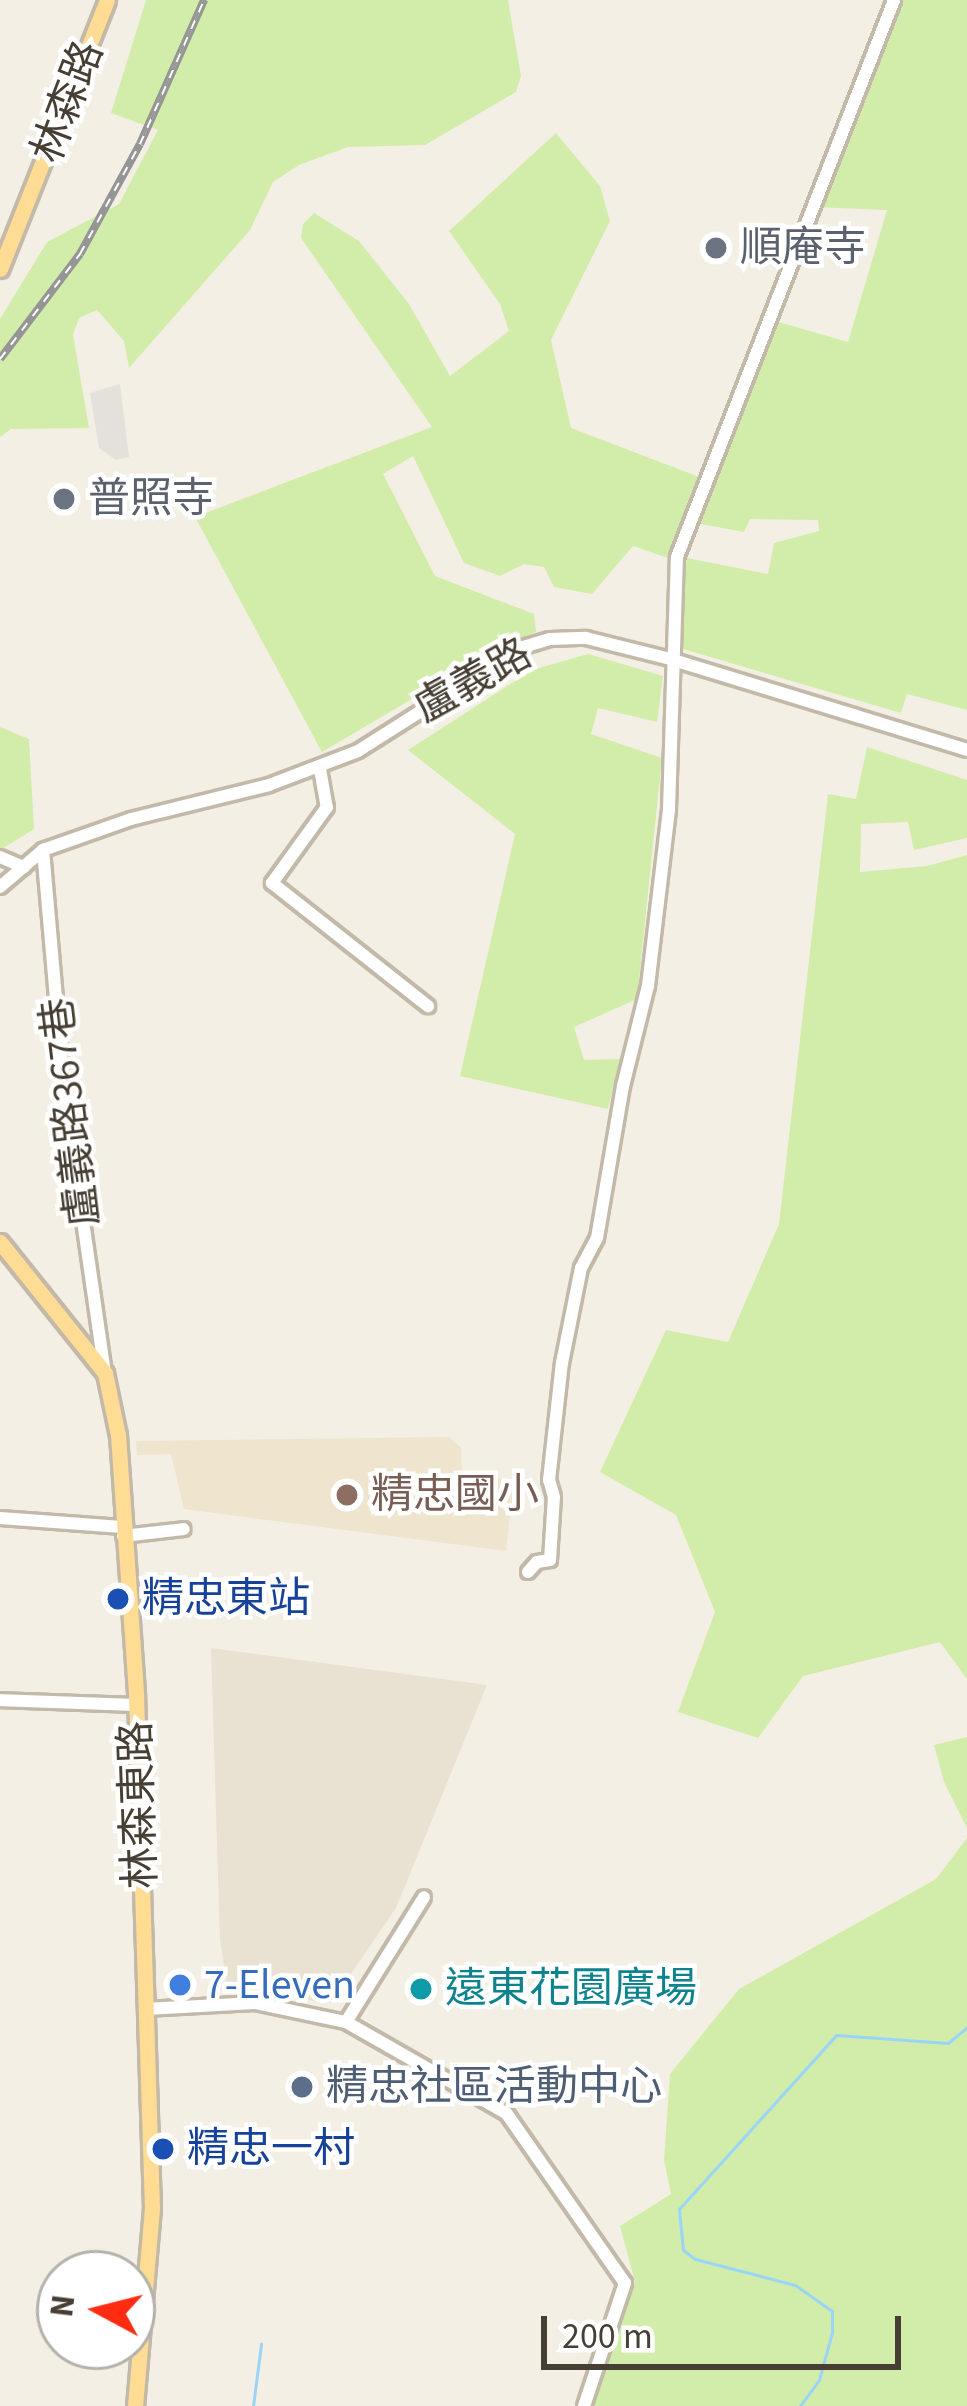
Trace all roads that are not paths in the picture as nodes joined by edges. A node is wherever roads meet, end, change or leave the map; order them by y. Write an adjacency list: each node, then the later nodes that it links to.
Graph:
1 (107, 0): 3 (main road, 林森路)
2 (894, 0): 4 (street)
3 (0, 269)
4 (670, 659): 5 (street, 盧義路); 6 (street, 盧義路); 17 (street)
5 (967, 750)
6 (320, 769): 7 (street, 盧義路); 11 (street)
7 (43, 850): 9 (street, 盧義路); 13 (street, 盧義路367巷)
8 (0, 857): 9 (street)
9 (24, 867): 10 (street, 盧義路)
10 (0, 887)
11 (428, 1006)
12 (0, 1242): 13 (main road, 林森東路)
13 (105, 1373): 16 (main road, 林森東路)
14 (0, 1518): 16 (street)
15 (184, 1529): 16 (street)
16 (123, 1532): 19 (main road, 林森東路)
17 (528, 1572)
18 (0, 1700): 19 (street)
19 (136, 1705): 21 (main road, 林森東路)
20 (424, 1897): 22 (street)
21 (145, 2009): 22 (street); 23 (main road, 林森東路)
22 (346, 2022): 24 (street)
23 (135, 2406)
24 (584, 2406)

